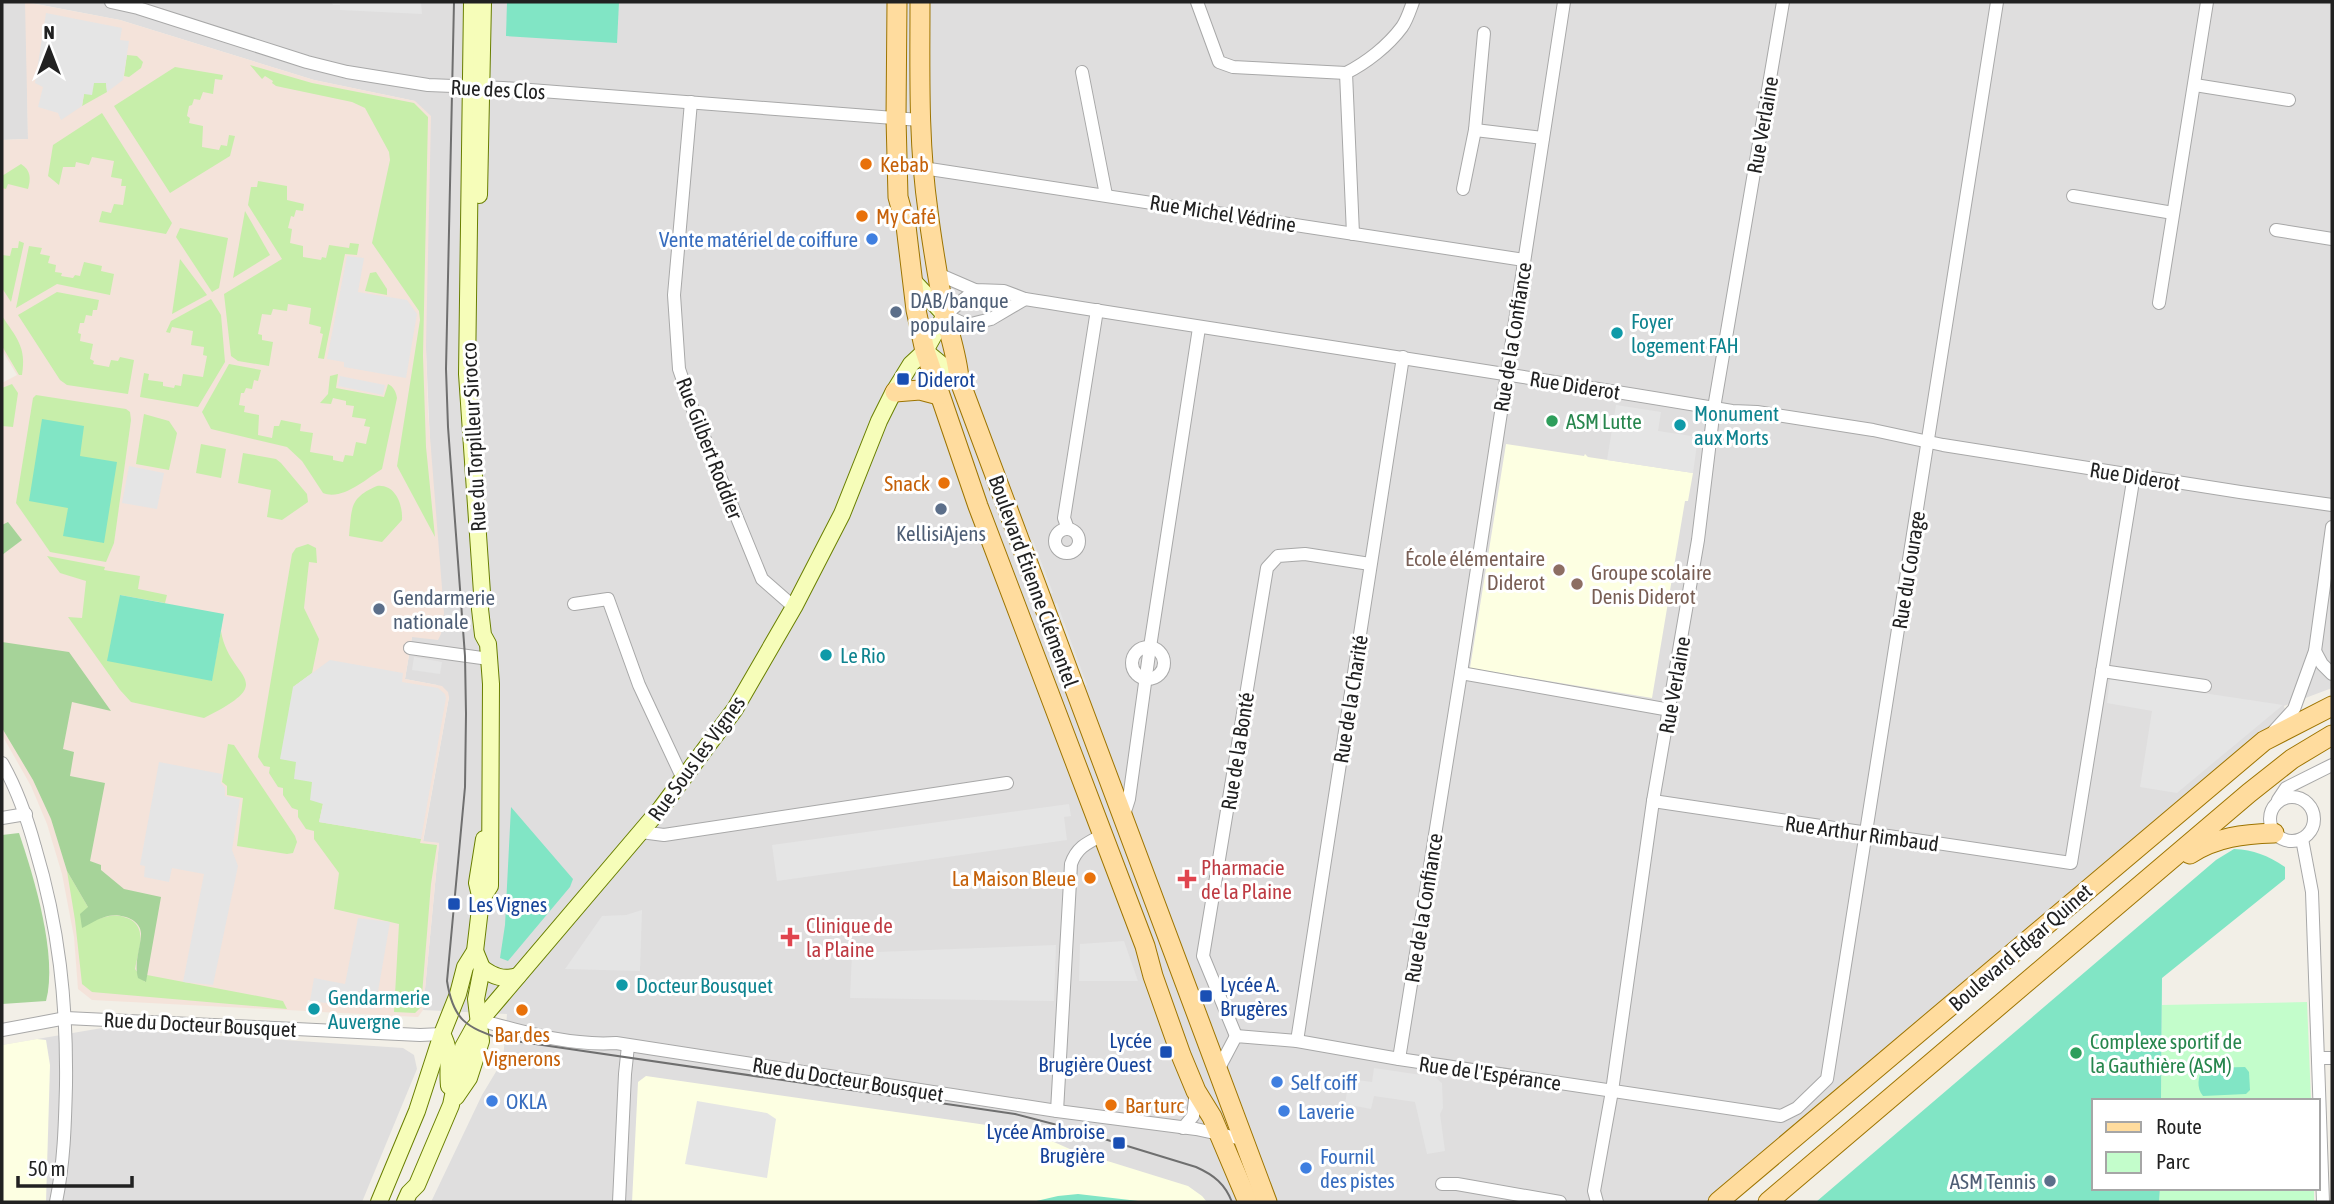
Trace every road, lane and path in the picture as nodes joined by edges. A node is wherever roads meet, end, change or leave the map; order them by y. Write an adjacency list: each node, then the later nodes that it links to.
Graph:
1 (111, 2): 16 (street, Rue des Clos)
2 (472, 2): 16 (street, Rue du Torpilleur Sirocco)
3 (483, 2): 16 (street, Rue du Torpilleur Sirocco)
4 (897, 2): 19 (main road, Boulevard Étienne Clémentel)
5 (920, 2): 20 (main road, Boulevard Étienne Clémentel)
6 (1197, 2): 14 (street)
7 (1413, 2): 14 (street)
8 (1564, 2): 22 (street, Rue de la Confiance)
9 (1783, 2): 46 (street, Rue Verlaine)
10 (1997, 2): 47 (street, Rue du Courage)
11 (2207, 2): 15 (street)
12 (1484, 33): 21 (street)
13 (1082, 72): 25 (street)
14 (1346, 73): 29 (street)
15 (2195, 85): 17 (street); 27 (street)
16 (477, 87): 18 (street, Rue des Clos); 56 (street, Rue du Torpilleur Sirocco)
17 (2289, 100)
18 (691, 102): 19 (street, Rue des Clos); 54 (street, Rue Gilbert Roddier)
19 (896, 118): 20 (street, Rue des Clos); 33 (main road, Boulevard Étienne Clémentel)
20 (920, 120): 23 (main road, Boulevard Étienne Clémentel)
21 (1475, 130): 22 (street); 24 (street)
22 (1543, 138): 31 (street, Rue de la Confiance)
23 (923, 168): 25 (street, Rue Michel Védrine); 32 (main road, Boulevard Étienne Clémentel)
24 (1463, 189)
25 (1105, 195): 29 (street, Rue Michel Védrine)
26 (2073, 196): 27 (street)
27 (2173, 213): 36 (street)
28 (2276, 230): 30 (street)
29 (1353, 234): 31 (street, Rue Michel Védrine)
30 (2332, 239)
31 (1524, 260): 42 (street, Rue de la Confiance)
32 (938, 274): 34 (street, Rue Diderot); 38 (main road, Boulevard Étienne Clémentel)
33 (915, 284): 38 (street); 40 (main road, Boulevard Étienne Clémentel)
34 (975, 290): 35 (street, Rue Diderot); 38 (street)
35 (1026, 299): 37 (street, Rue Diderot); 38 (street)
36 (2160, 303)
37 (1097, 310): 39 (street, Rue Diderot); 51 (street)
38 (945, 315): 40 (street); 43 (main road, Boulevard Étienne Clémentel)
39 (1199, 328): 41 (street, Rue Diderot); 74 (street)
40 (925, 351): 43 (street); 44 (street); 45 (main road, Boulevard Étienne Clémentel)
41 (1403, 357): 42 (street, Rue Diderot); 52 (street, Rue de la Charité)
42 (1506, 374): 46 (street, Rue Diderot); 59 (street, Rue de la Confiance)
43 (959, 379): 74 (main road, Boulevard Étienne Clémentel)
44 (895, 392): 45 (main road); 54 (street, Rue Sous les Vignes)
45 (939, 394): 78 (main road, Boulevard Étienne Clémentel)
46 (1714, 408): 47 (street, Rue Diderot); 63 (street, Rue Verlaine)
47 (1928, 441): 48 (street, Rue Diderot); 77 (street, Rue du Courage)
48 (2134, 475): 49 (street, Rue Diderot); 58 (street)
49 (2332, 505)
50 (2332, 527): 57 (street)
51 (1068, 529)
52 (1370, 564): 88 (street, Rue de la Bonté); 89 (street, Rue de la Charité)
53 (574, 604): 68 (street)
54 (793, 607): 68 (street, Rue Sous les Vignes)
55 (410, 648): 56 (street)
56 (488, 651): 81 (street, Rue du Torpilleur Sirocco)
57 (2315, 652): 60 (street); 65 (street)
58 (2102, 671): 61 (street); 77 (street, Rue Arthur Rimbaud)
59 (1461, 673): 63 (street); 93 (street, Rue de la Confiance)
60 (2332, 674)
61 (2205, 686)
62 (2332, 706): 65 (main road, Boulevard Edgar Quinet)
63 (1670, 710): 70 (street, Rue Verlaine)
64 (2332, 735): 80 (main road, Boulevard Edgar Quinet)
65 (2264, 741): 114 (main road, Boulevard Edgar Quinet)
66 (2, 763): 72 (street)
67 (2332, 765): 71 (street)
68 (684, 779): 75 (street, Rue Sous les Vignes)
69 (1007, 783): 75 (street)
70 (1653, 801): 77 (street, Rue Arthur Rimbaud); 96 (street, Rue Verlaine)
71 (2276, 803): 76 (street); 79 (street)
72 (26, 814): 73 (street); 84 (street)
73 (2, 818)
74 (1123, 818): 94 (main road, Boulevard Étienne Clémentel)
75 (641, 832): 83 (street, Rue Sous les Vignes)
76 (2274, 832): 79 (street); 80 (main road)
77 (1866, 834): 100 (street, Rue du Courage)
78 (1103, 835): 95 (main road, Boulevard Étienne Clémentel); 99 (street)
79 (2302, 839): 91 (street)
80 (2139, 887): 115 (main road, Boulevard Edgar Quinet)
81 (475, 951): 82 (street, Rue du Torpilleur Sirocco); 87 (street, Rue du Torpilleur Sirocco)
82 (482, 968): 83 (street); 85 (street)
83 (517, 976): 85 (street, Rue Sous les Vignes)
84 (66, 1018): 86 (street, Rue du Docteur Bousquet); 87 (street, Rue du Docteur Bousquet); 106 (street)
85 (479, 1020): 87 (street, Rue Sous les Vignes); 90 (street, Rue du Docteur Bousquet); 98 (street, Rue Sous les Vignes)
86 (2, 1030)
87 (442, 1034): 98 (street, Rue Sous les Vignes); 107 (street)
88 (1236, 1036): 89 (street, Rue de l'Espérance); 94 (street)
89 (1297, 1041): 93 (street, Rue de l'Espérance)
90 (628, 1046): 99 (street, Rue du Docteur Bousquet); 109 (street)
91 (2318, 1058): 92 (street); 97 (street)
92 (2332, 1058)
93 (1399, 1059): 96 (street, Rue de l'Espérance)
94 (1218, 1070): 104 (main road, Boulevard Étienne Clémentel)
95 (1196, 1091): 102 (street); 103 (main road, Boulevard Étienne Clémentel)
96 (1612, 1091): 100 (street, Rue de l'Espérance); 113 (street, Rue Verlaine)
97 (2319, 1099)
98 (451, 1105): 108 (street, Rue Sous les Vignes)
99 (1057, 1111): 102 (street, Rue du Docteur Bousquet)
100 (1781, 1116)
101 (2320, 1116): 116 (street)
102 (1183, 1128): 103 (street, Rue du Docteur Bousquet)
103 (1219, 1133): 104 (street); 110 (main road, Boulevard Étienne Clémentel)
104 (1242, 1139): 111 (main road, Boulevard Étienne Clémentel)
105 (1442, 1184): 112 (street)
106 (56, 1202)
107 (379, 1202)
108 (405, 1202)
109 (619, 1202)
110 (1248, 1202)
111 (1267, 1202)
112 (1560, 1202)
113 (1597, 1202)
114 (1718, 1202)
115 (1768, 1202)
116 (2323, 1202)

